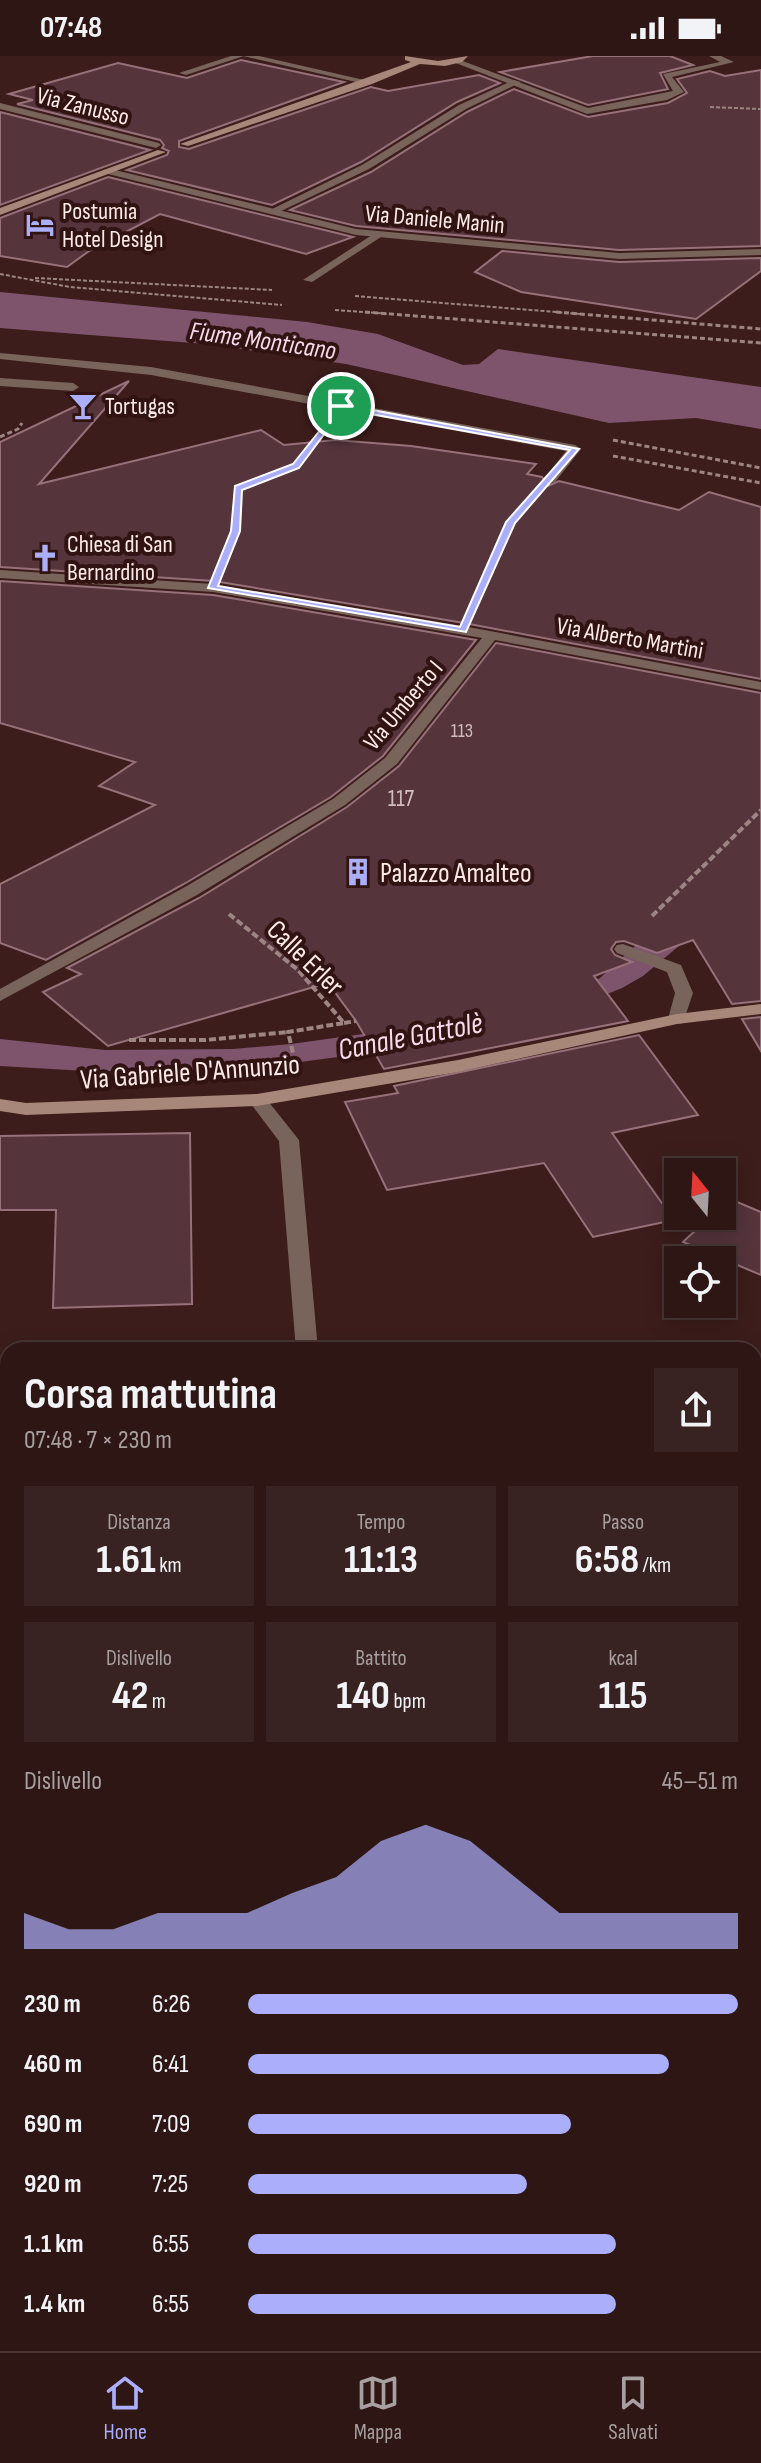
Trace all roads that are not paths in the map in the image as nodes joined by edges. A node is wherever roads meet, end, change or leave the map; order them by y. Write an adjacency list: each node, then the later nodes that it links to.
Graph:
1 (240, 56): 8 (street)
2 (247, 56): 9 (street)
3 (408, 56): 7 (street)
4 (471, 56): 6 (street)
5 (713, 56): 10 (street)
6 (462, 58): 7 (street); 10 (street)
7 (418, 62): 9 (street)
8 (183, 73)
9 (369, 82): 12 (street)
10 (517, 82): 14 (street)
11 (0, 106): 12 (street, Via Zanusso)
12 (171, 147): 13 (street)
13 (111, 172): 14 (street, Via Daniele Manin); 15 (street)
14 (273, 211): 16 (street, Via Daniele Manin)
15 (0, 212)
16 (379, 235): 17 (street, Via Daniele Manin); 18 (street)
17 (761, 252)
18 (308, 280)
19 (0, 356): 22 (street)
20 (0, 382): 21 (street)
21 (73, 387)
22 (550, 479)
23 (0, 574): 24 (street, Via Umberto I)
24 (490, 637): 25 (street, Via Alberto Martini); 27 (street, Via Umberto I)
25 (761, 686)
26 (623, 949): 29 (street)
27 (0, 996)
28 (761, 1009): 29 (street, Via Gabriele D'Annunzio)
29 (677, 1019): 30 (street, Via Gabriele D'Annunzio)
30 (257, 1100): 31 (street, Via Gabriele D'Annunzio); 32 (street)
31 (0, 1105)
32 (306, 1342)

